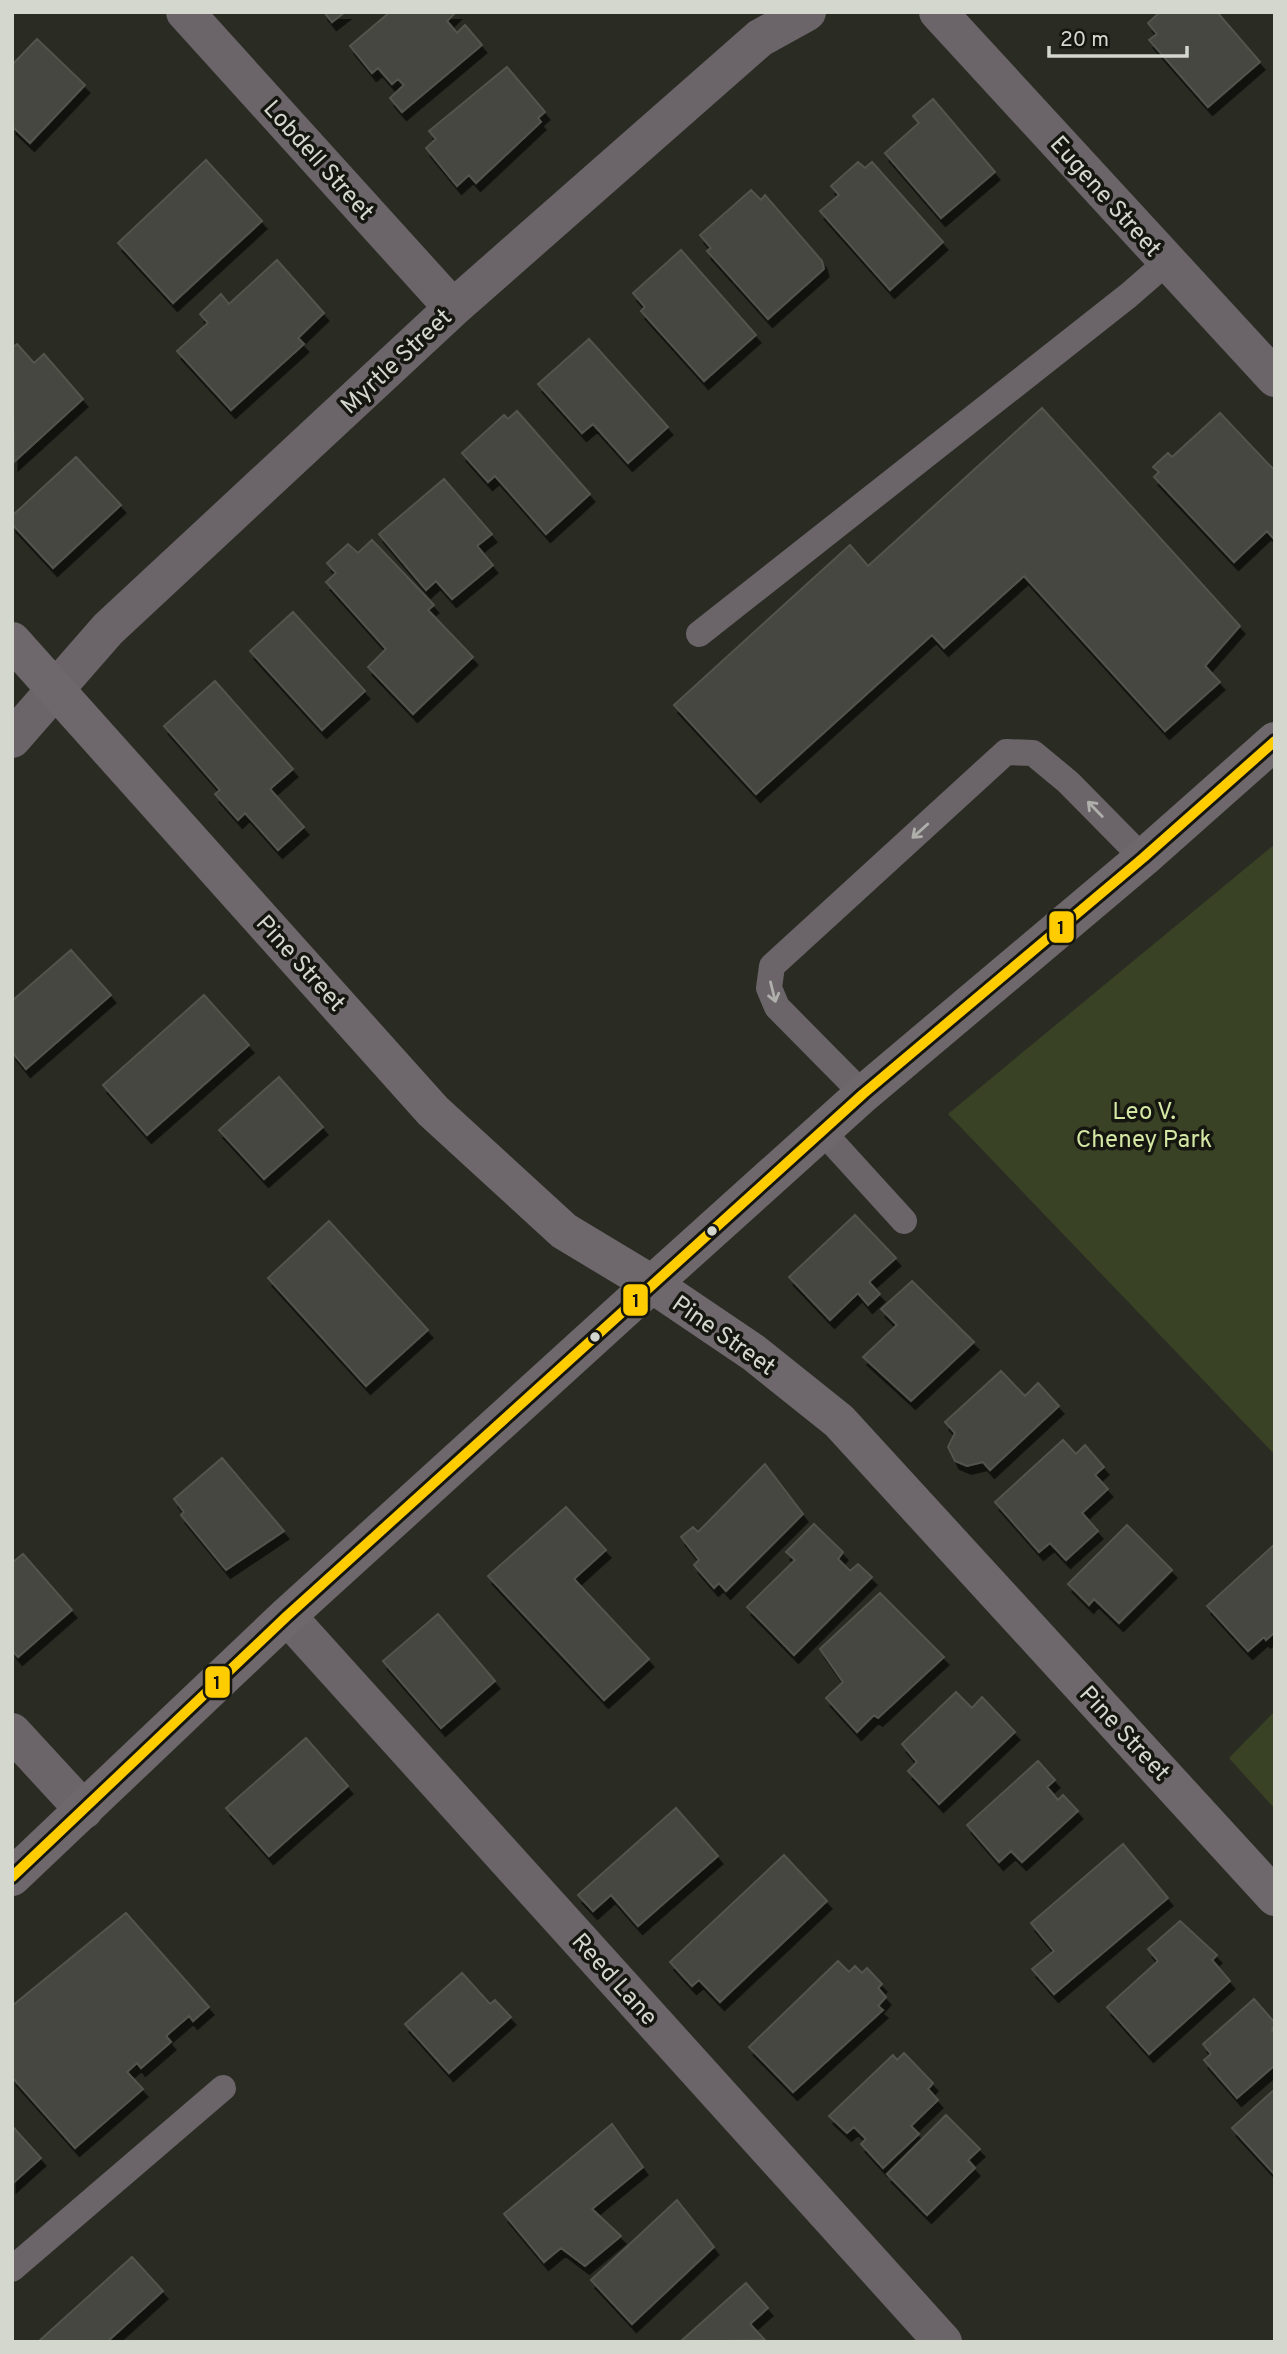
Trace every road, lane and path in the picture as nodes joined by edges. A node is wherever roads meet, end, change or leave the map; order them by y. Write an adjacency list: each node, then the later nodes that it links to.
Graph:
1 (185, 12): 5 (street, Lobdell Street)
2 (807, 12): 5 (street, Myrtle Street)
3 (938, 12): 4 (street, Eugene Street)
4 (1167, 262): 6 (street, Eugene Street); 7 (lane)
5 (453, 308): 9 (street, Myrtle Street)
6 (1275, 378)
7 (699, 634)
8 (12, 641): 9 (street, Pine Street)
9 (56, 688): 10 (street, Myrtle Street); 16 (street, Pine Street)
10 (12, 739)
11 (1275, 741): 12 (street)
12 (1143, 858): 13 (street); 13 (lane, one-way to 13)
13 (863, 1094): 14 (street)
14 (822, 1131): 15 (lane); 16 (street)
15 (904, 1221)
16 (652, 1284): 17 (street); 21 (street, Pine Street)
17 (287, 1616): 19 (street); 24 (street, Reed Lane)
18 (12, 1732): 19 (street)
19 (84, 1810): 20 (street)
20 (12, 1877)
21 (1275, 1897)
22 (223, 2088): 23 (lane)
23 (12, 2269)
24 (943, 2342)

